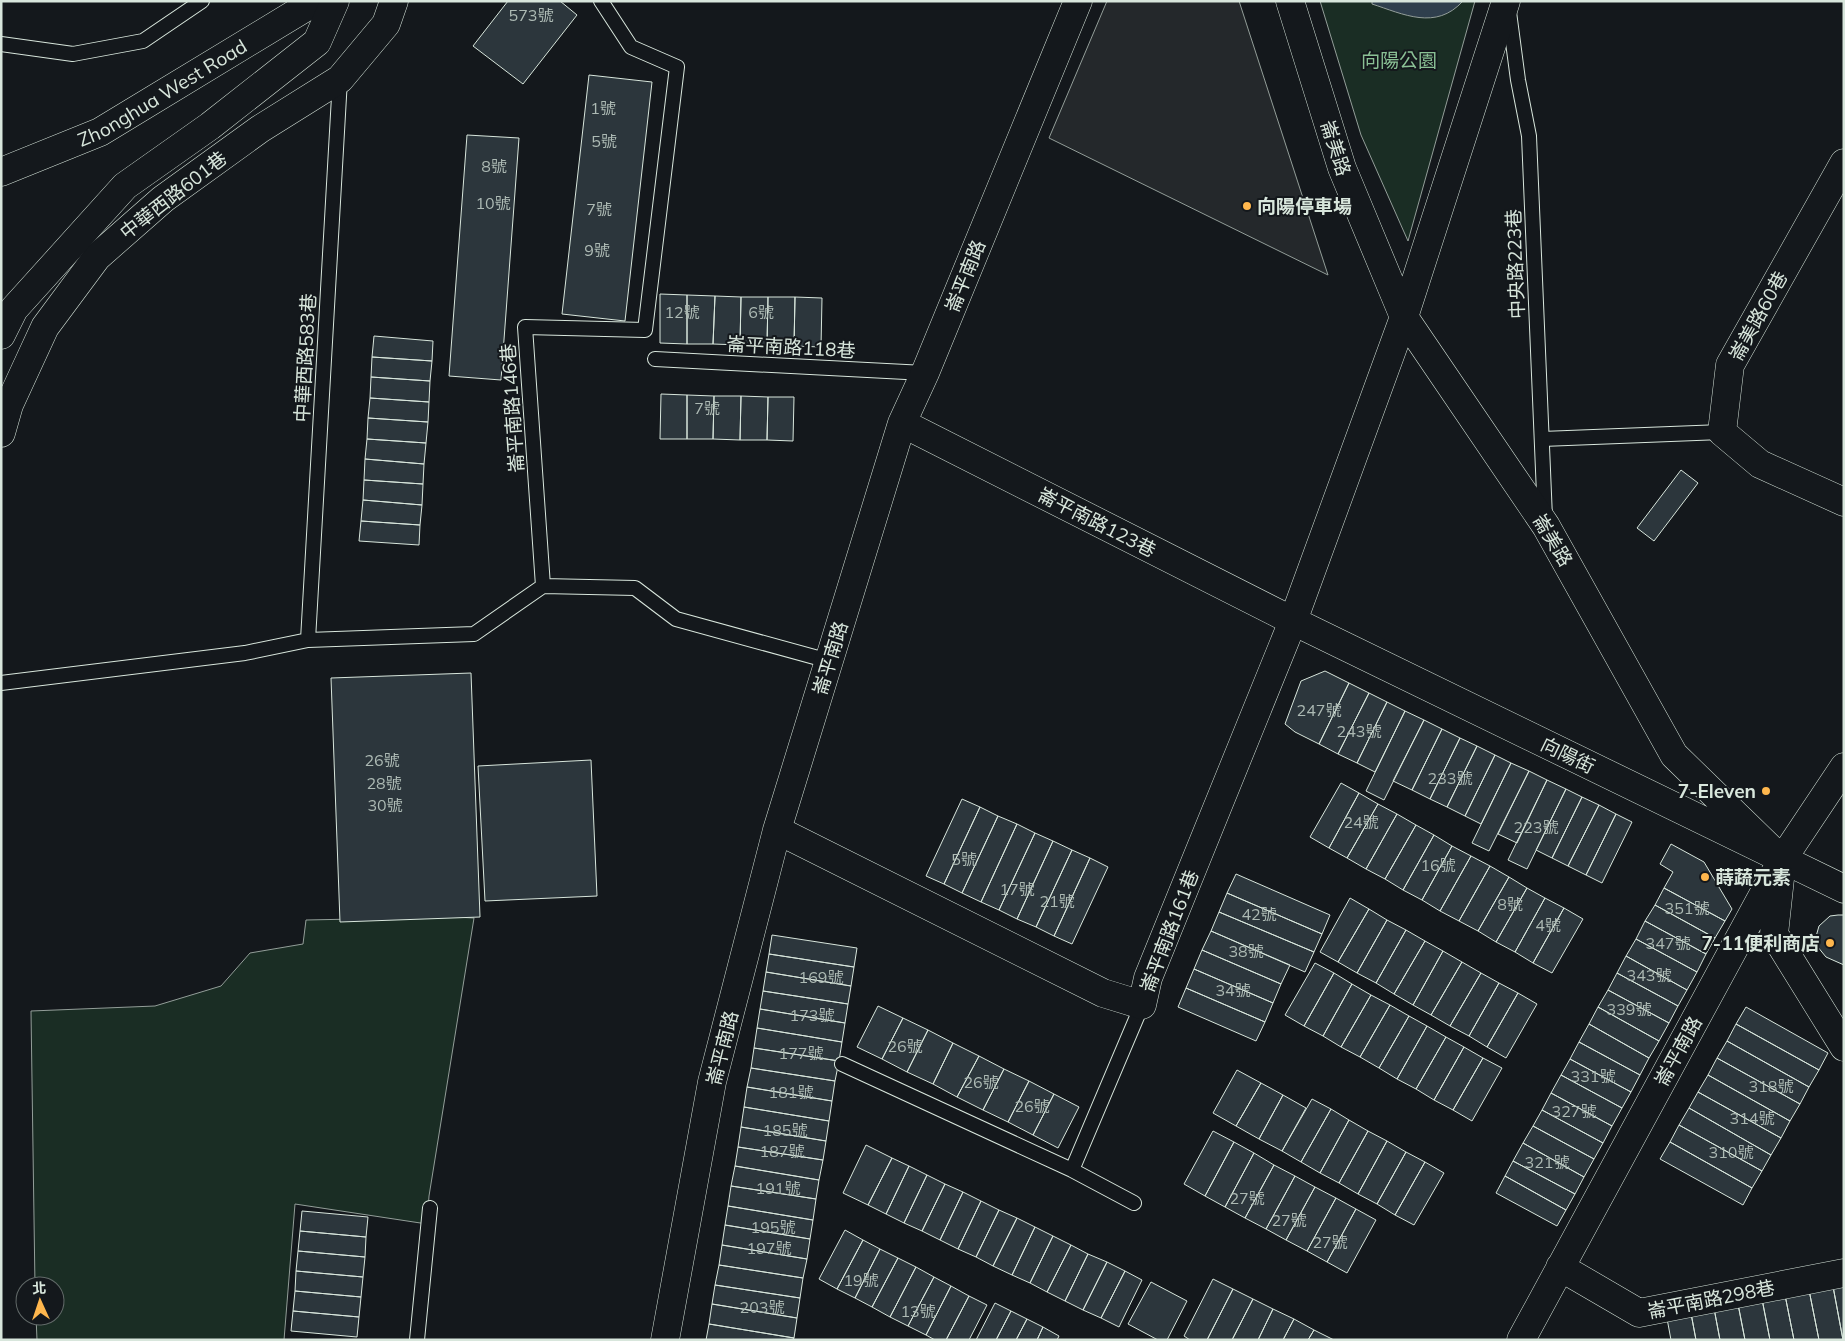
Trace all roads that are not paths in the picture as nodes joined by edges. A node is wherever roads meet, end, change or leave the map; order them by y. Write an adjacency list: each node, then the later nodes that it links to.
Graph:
1 (202, 1): 9 (lane)
2 (316, 1): 12 (main road, Zhonghua West Road)
3 (335, 1): 14 (main road)
4 (394, 1): 10 (main road, 中華西路601巷)
5 (601, 1): 23 (lane, 崙平南路146巷)
6 (1078, 1): 16 (main road, 崙平南路)
7 (1290, 1): 13 (main road, 崙美路)
8 (1507, 1): 13 (main road, 崙平南路161巷); 20 (lane, 中央路223巷)
9 (1, 44)
10 (340, 79): 18 (main road, 中華西路601巷); 25 (lane, 中華西路583巷)
11 (1844, 163): 19 (main road, 崙美路60巷)
12 (1, 172)
13 (1404, 317): 22 (main road, 崙美路); 24 (main road, 崙平南路161巷)
14 (1, 335)
15 (655, 360): 16 (lane, 崙平南路118巷)
16 (925, 373): 17 (main road, 崙平南路)
17 (902, 423): 24 (main road, 崙平南路123巷); 26 (main road, 崙平南路)
18 (1, 432)
19 (1722, 432): 20 (lane); 21 (main road)
20 (1542, 439): 22 (lane, 中央路223巷)
21 (1844, 502)
22 (1546, 526): 30 (main road, 崙美路)
23 (543, 586): 25 (lane); 26 (lane)
24 (1293, 621): 30 (main road, 向陽街); 32 (main road, 崙平南路161巷)
25 (308, 640): 27 (lane)
26 (829, 661): 29 (main road, 崙平南路)
27 (1, 682)
28 (1844, 767): 30 (main road, 崙平南路)
29 (777, 830): 32 (main road, 崙平南路161巷); 41 (main road, 崙平南路)
30 (1782, 860): 31 (main road, 向陽街); 33 (main road); 38 (main road, 崙平南路)
31 (1841, 886)
32 (1142, 1005): 35 (lane)
33 (1844, 1047)
34 (842, 1064): 35 (lane)
35 (1072, 1170): 36 (lane)
36 (1134, 1203)
37 (430, 1208): 40 (lane)
38 (1560, 1267): 39 (main road, 崙平南路298巷); 42 (main road, 崙平南路)
39 (1844, 1274)
40 (417, 1340)
41 (666, 1340)
42 (1521, 1340)

